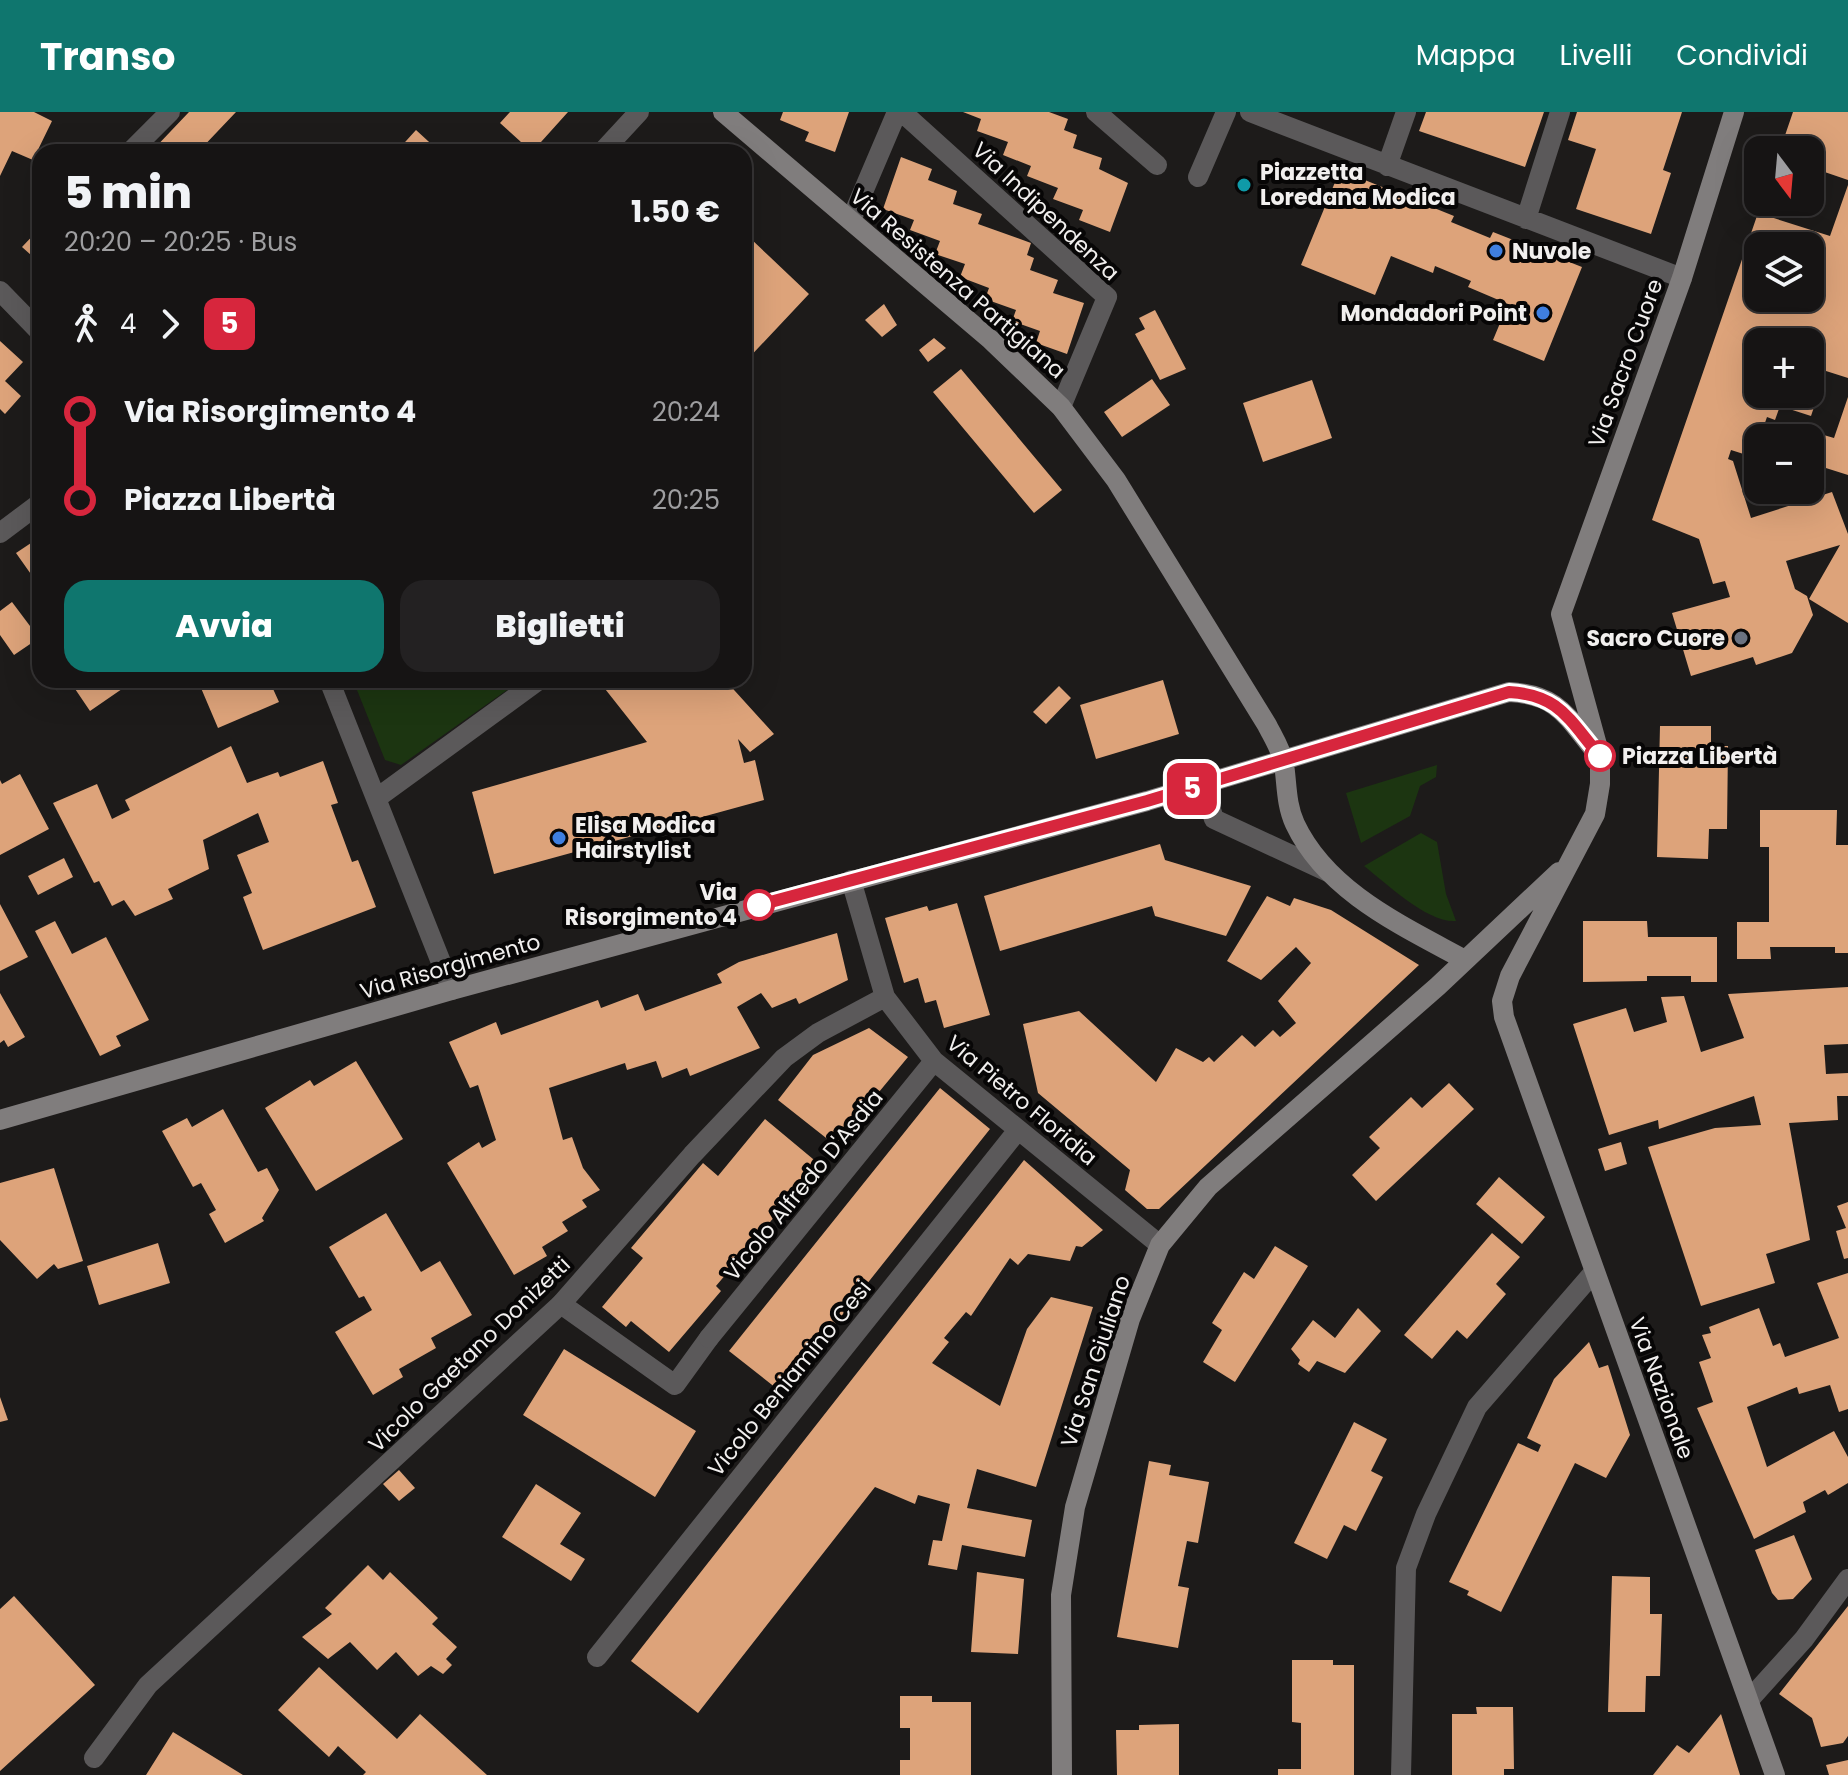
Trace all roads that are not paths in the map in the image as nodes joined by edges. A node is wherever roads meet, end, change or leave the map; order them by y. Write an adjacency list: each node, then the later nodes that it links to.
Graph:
1 (170, 112): 11 (street)
2 (639, 112): 12 (street)
3 (723, 112): 17 (street, Via Resistenza Partigiana)
4 (900, 112): 17 (street); 21 (street, Via Indipendenza)
5 (1096, 112): 13 (street)
6 (1226, 112): 15 (street)
7 (1250, 112): 14 (street)
8 (1406, 112): 14 (street)
9 (1560, 112): 16 (street)
10 (1734, 112): 18 (street, Via Sacro Cuore)
11 (138, 144)
12 (609, 144)
13 (1157, 165)
14 (1387, 166): 16 (street)
15 (1198, 177)
16 (1526, 219): 18 (street)
17 (851, 220): 21 (street, Via Resistenza Partigiana)
18 (1682, 278): 26 (street, Via Sacro Cuore)
19 (0, 291): 20 (street)
20 (32, 324)
21 (1061, 407): 27 (street, Via Resistenza Partigiana)
22 (32, 509): 23 (street)
23 (0, 533)
24 (332, 688): 29 (street)
25 (528, 688): 29 (street)
26 (1600, 756): 27 (street); 30 (street)
27 (1284, 760): 28 (street, Via Risorgimento); 31 (street)
28 (1203, 786): 31 (street); 32 (street, Via Risorgimento)
29 (377, 798): 34 (street)
30 (1570, 861): 33 (street); 40 (street, Via Nazionale)
31 (1328, 872): 33 (street)
32 (851, 880): 34 (street, Via Risorgimento); 35 (street, Via Pietro Floridia)
33 (1465, 960): 39 (street, Via San Giuliano)
34 (452, 990): 37 (street, Via Risorgimento)
35 (885, 997): 36 (street, Via Pietro Floridia); 41 (street, Vicolo Gaetano Donizetti)
36 (934, 1061): 38 (street, Via Pietro Floridia); 41 (street, Vicolo Alfredo D'Asdia)
37 (0, 1120)
38 (1018, 1130): 39 (street, Via Pietro Floridia); 43 (street, Vicolo Beniamino Cesi)
39 (1160, 1245): 46 (street, Via San Giuliano)
40 (1594, 1272): 44 (street, Via Nazionale); 47 (street)
41 (561, 1304): 45 (street, Vicolo Gaetano Donizetti)
42 (1848, 1579): 44 (street)
43 (597, 1657)
44 (1749, 1700): 48 (street, Via Nazionale)
45 (94, 1758)
46 (1062, 1775)
47 (1401, 1775)
48 (1775, 1775)

